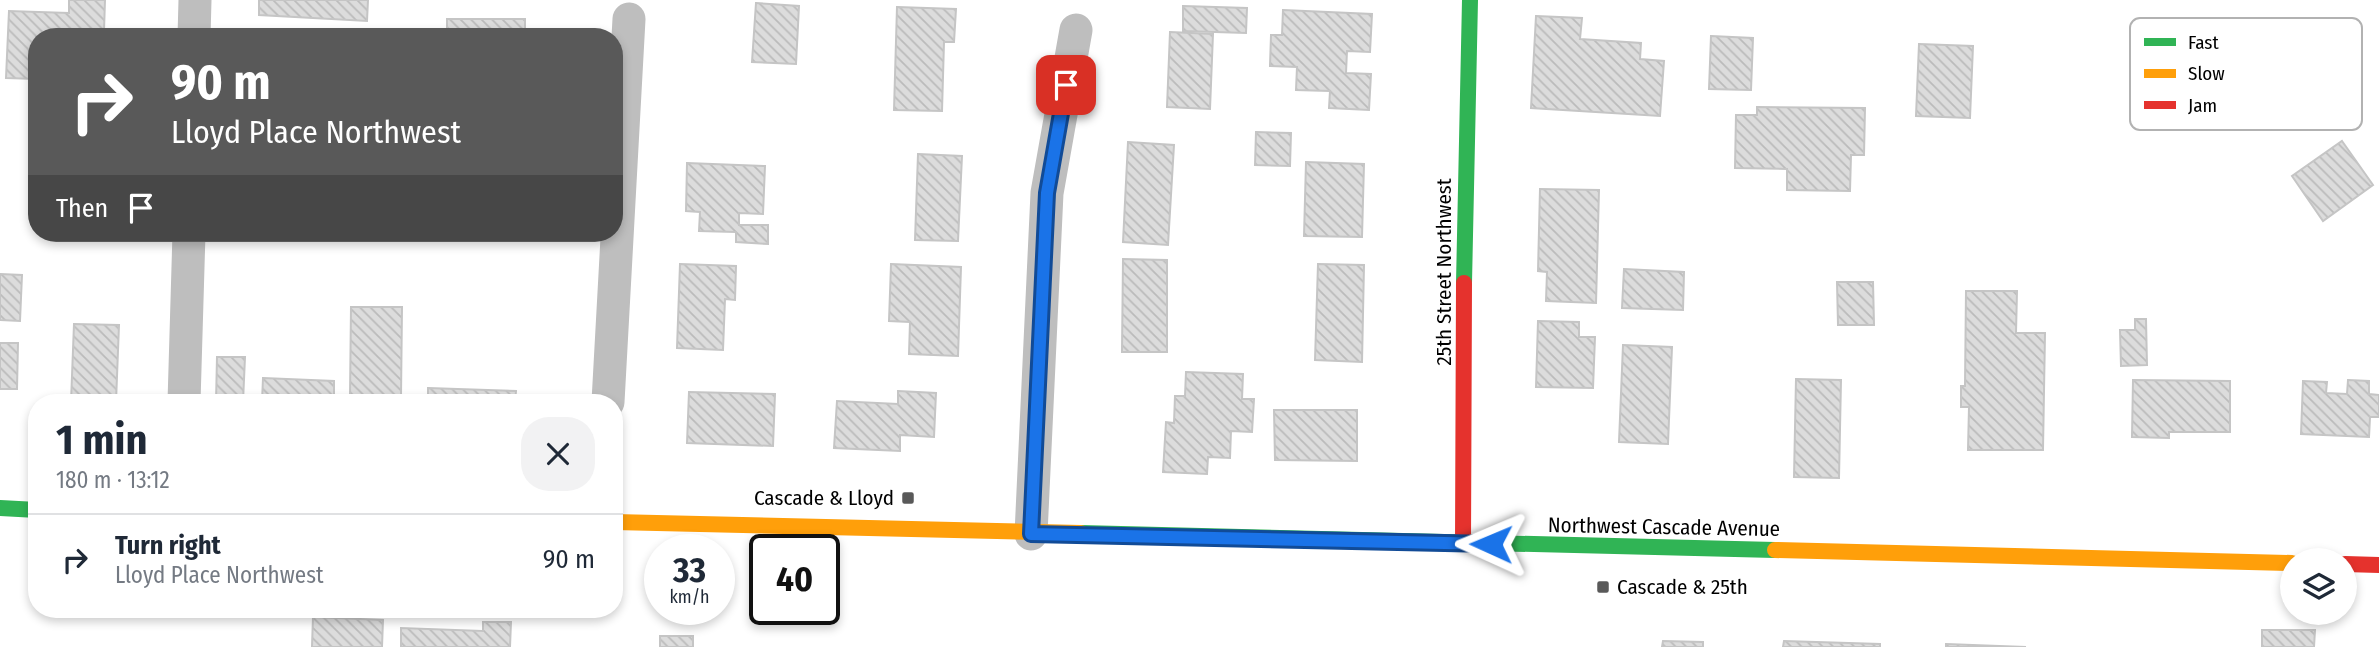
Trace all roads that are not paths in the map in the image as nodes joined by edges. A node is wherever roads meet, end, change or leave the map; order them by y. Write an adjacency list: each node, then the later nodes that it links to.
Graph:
1 (195, 0): 4 (street)
2 (1470, 0): 15 (street, 25th Street Northwest)
3 (629, 19): 6 (street)
4 (194, 28)
5 (1076, 30): 14 (street)
6 (623, 128)
7 (189, 242): 9 (street)
8 (617, 242): 10 (street)
9 (184, 394)
10 (608, 394)
11 (0, 508): 12 (street)
12 (28, 510)
13 (623, 523): 14 (street, Northwest Cascade Avenue)
14 (1031, 534): 15 (street, Northwest Cascade Avenue)
15 (1463, 544): 16 (street, Northwest Cascade Avenue)
16 (2280, 563)
17 (2357, 564): 18 (street)
18 (2379, 565)

